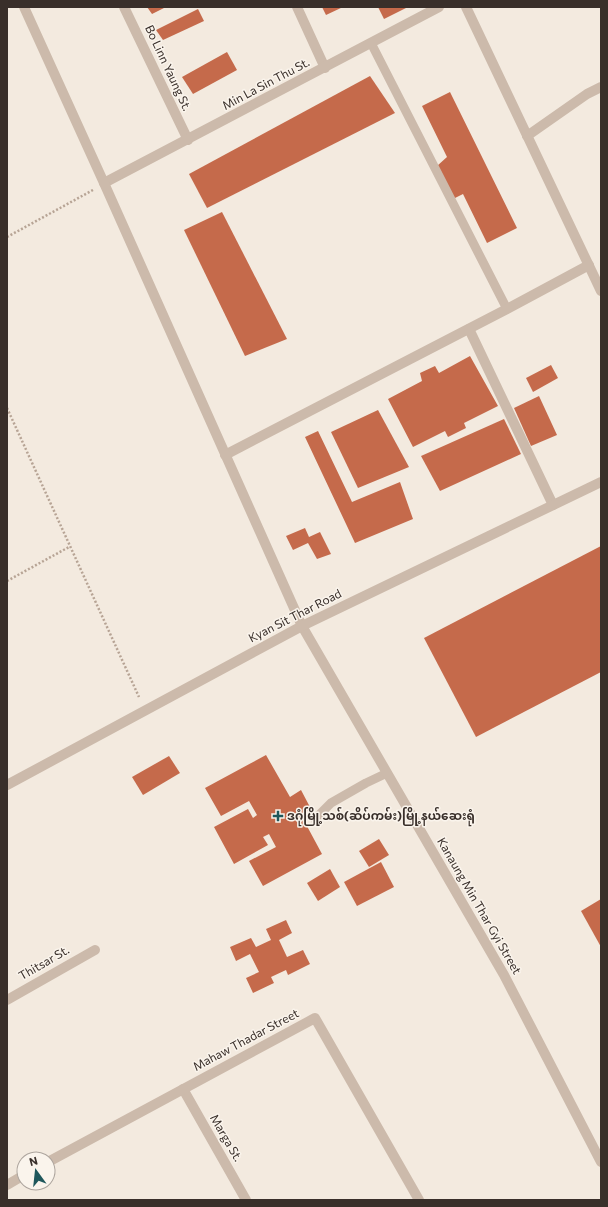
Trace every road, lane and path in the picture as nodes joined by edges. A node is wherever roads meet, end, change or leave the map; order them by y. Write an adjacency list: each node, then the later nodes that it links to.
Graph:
1 (24, 7): 11 (street, Kanaung Min Thar Gyi Street)
2 (124, 7): 10 (street, Bo Linn Yaung St.)
3 (297, 7): 7 (street)
4 (439, 7): 6 (street, Min La Sin Thu St.)
5 (466, 7): 9 (street)
6 (371, 43): 7 (street, Min La Sin Thu St.); 15 (lane)
7 (324, 68): 10 (street, Min La Sin Thu St.)
8 (601, 87): 9 (street)
9 (527, 136): 13 (street)
10 (188, 140): 11 (street, Min La Sin Thu St.)
11 (104, 183): 12 (path); 19 (street, Kanaung Min Thar Gyi Street)
12 (7, 237)
13 (589, 265): 14 (street); 15 (street)
14 (601, 291)
15 (507, 309): 16 (street)
16 (468, 329): 19 (street); 21 (street)
17 (7, 408): 18 (path)
18 (8, 414): 22 (path)
19 (225, 455): 24 (street, Kanaung Min Thar Gyi Street)
20 (601, 482): 21 (street, Kyan Sit Thar Road)
21 (553, 505): 24 (street, Kyan Sit Thar Road)
22 (69, 547): 23 (path); 25 (path)
23 (7, 581)
24 (302, 626): 25 (street, Kyan Sit Thar Road); 26 (street, Kanaung Min Thar Gyi Street)
25 (145, 710): 27 (street, Kyan Sit Thar Road)
26 (387, 773): 28 (lane); 33 (street, Kanaung Min Thar Gyi Street)
27 (7, 785)
28 (315, 819)
29 (95, 950): 30 (street, Thitsar St.)
30 (7, 1000)
31 (183, 1089): 32 (street, Mahaw Thadar Street); 36 (street, Marga St.); 37 (street, Mahaw Thadar Street)
32 (56, 1158)
33 (601, 1162)
34 (16, 1180): 35 (street)
35 (7, 1185)
36 (246, 1200)
37 (419, 1200)

